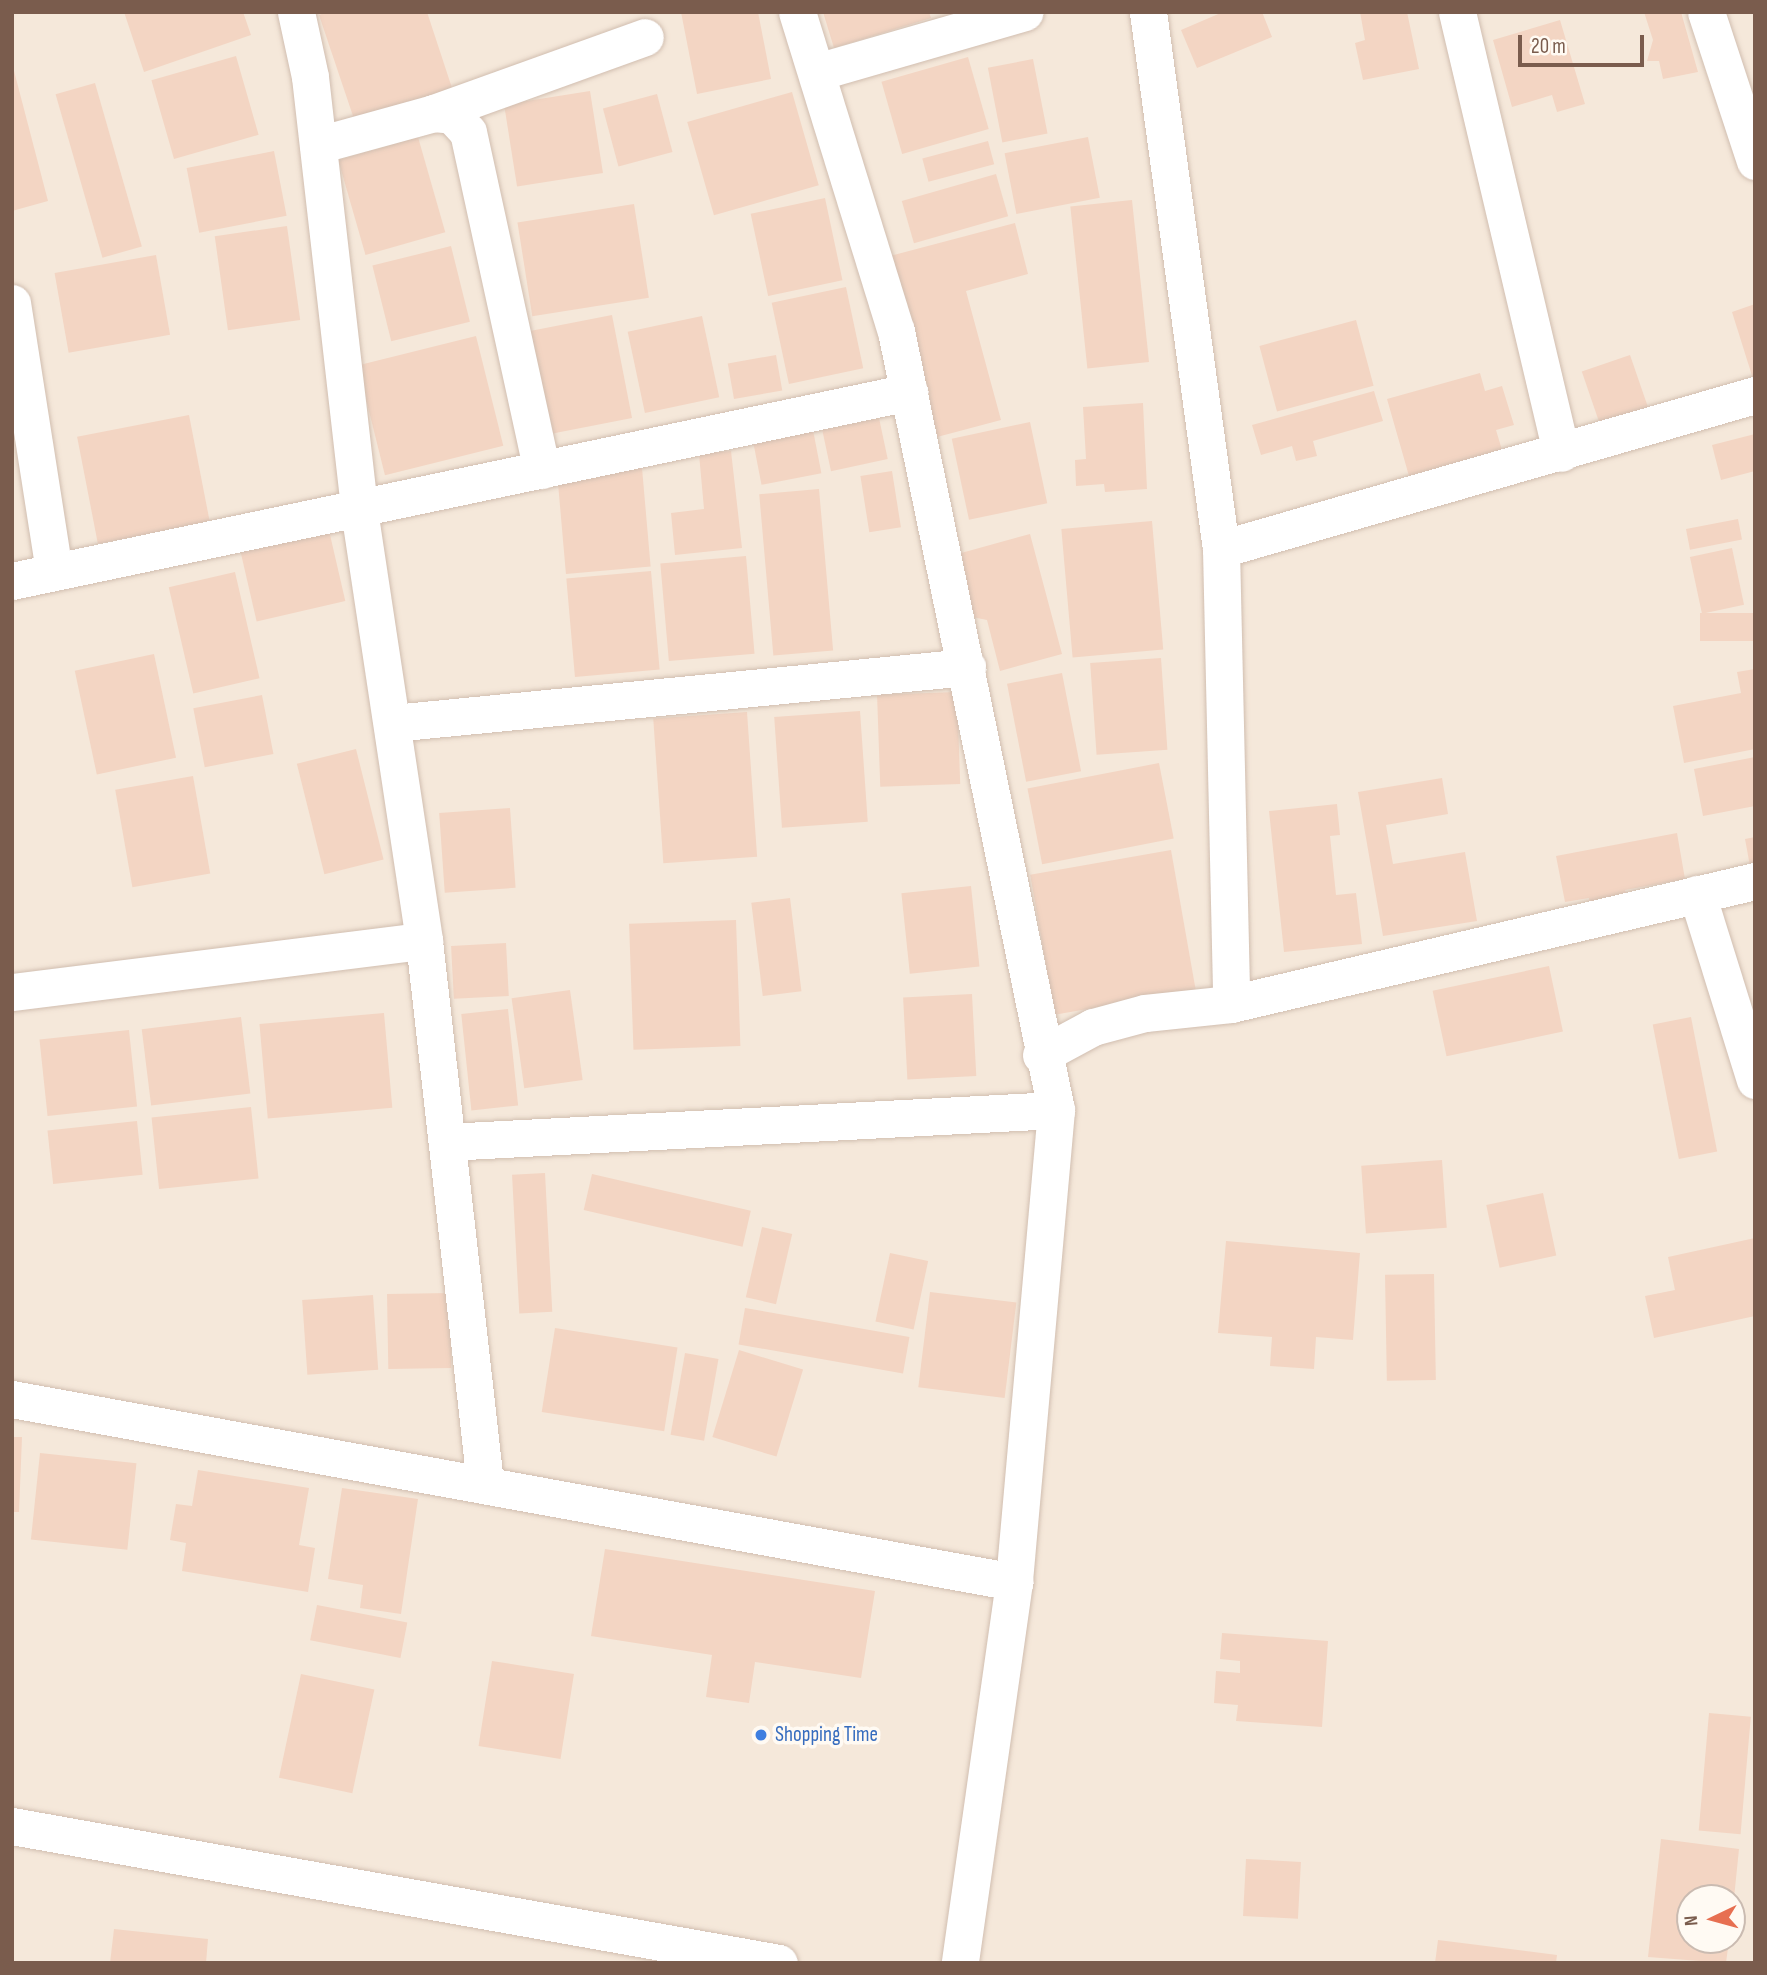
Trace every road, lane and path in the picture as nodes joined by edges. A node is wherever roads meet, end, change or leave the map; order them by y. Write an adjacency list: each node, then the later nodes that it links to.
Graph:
1 (296, 12): 10 (street)
2 (797, 12): 8 (street)
3 (1025, 12): 8 (street)
4 (1148, 12): 18 (street)
5 (1457, 12): 15 (street)
6 (1706, 12): 11 (street)
7 (645, 37): 9 (street)
8 (817, 72): 13 (street)
9 (433, 113): 10 (street); 16 (street)
10 (317, 145): 17 (street)
11 (1755, 161)
12 (12, 303): 19 (street)
13 (909, 392): 16 (street); 21 (street)
14 (1755, 395): 15 (street)
15 (1561, 453): 18 (street)
16 (542, 470): 17 (street)
17 (359, 510): 19 (street); 22 (street)
18 (1221, 548): 27 (street)
19 (54, 572): 20 (street)
20 (12, 581)
21 (967, 667): 22 (street); 28 (street)
22 (393, 723): 25 (street)
23 (1755, 881): 24 (street)
24 (1697, 894): 27 (street); 29 (street)
25 (424, 941): 26 (street); 31 (street)
26 (12, 992)
27 (1231, 1004): 28 (street)
28 (1041, 1055): 30 (street)
29 (1755, 1080)
30 (1056, 1110): 31 (street); 34 (street)
31 (447, 1142): 33 (street)
32 (12, 1399): 33 (street)
33 (485, 1483): 34 (street)
34 (1014, 1582): 37 (street)
35 (12, 1826): 36 (street)
36 (779, 1963)
37 (960, 1963)

